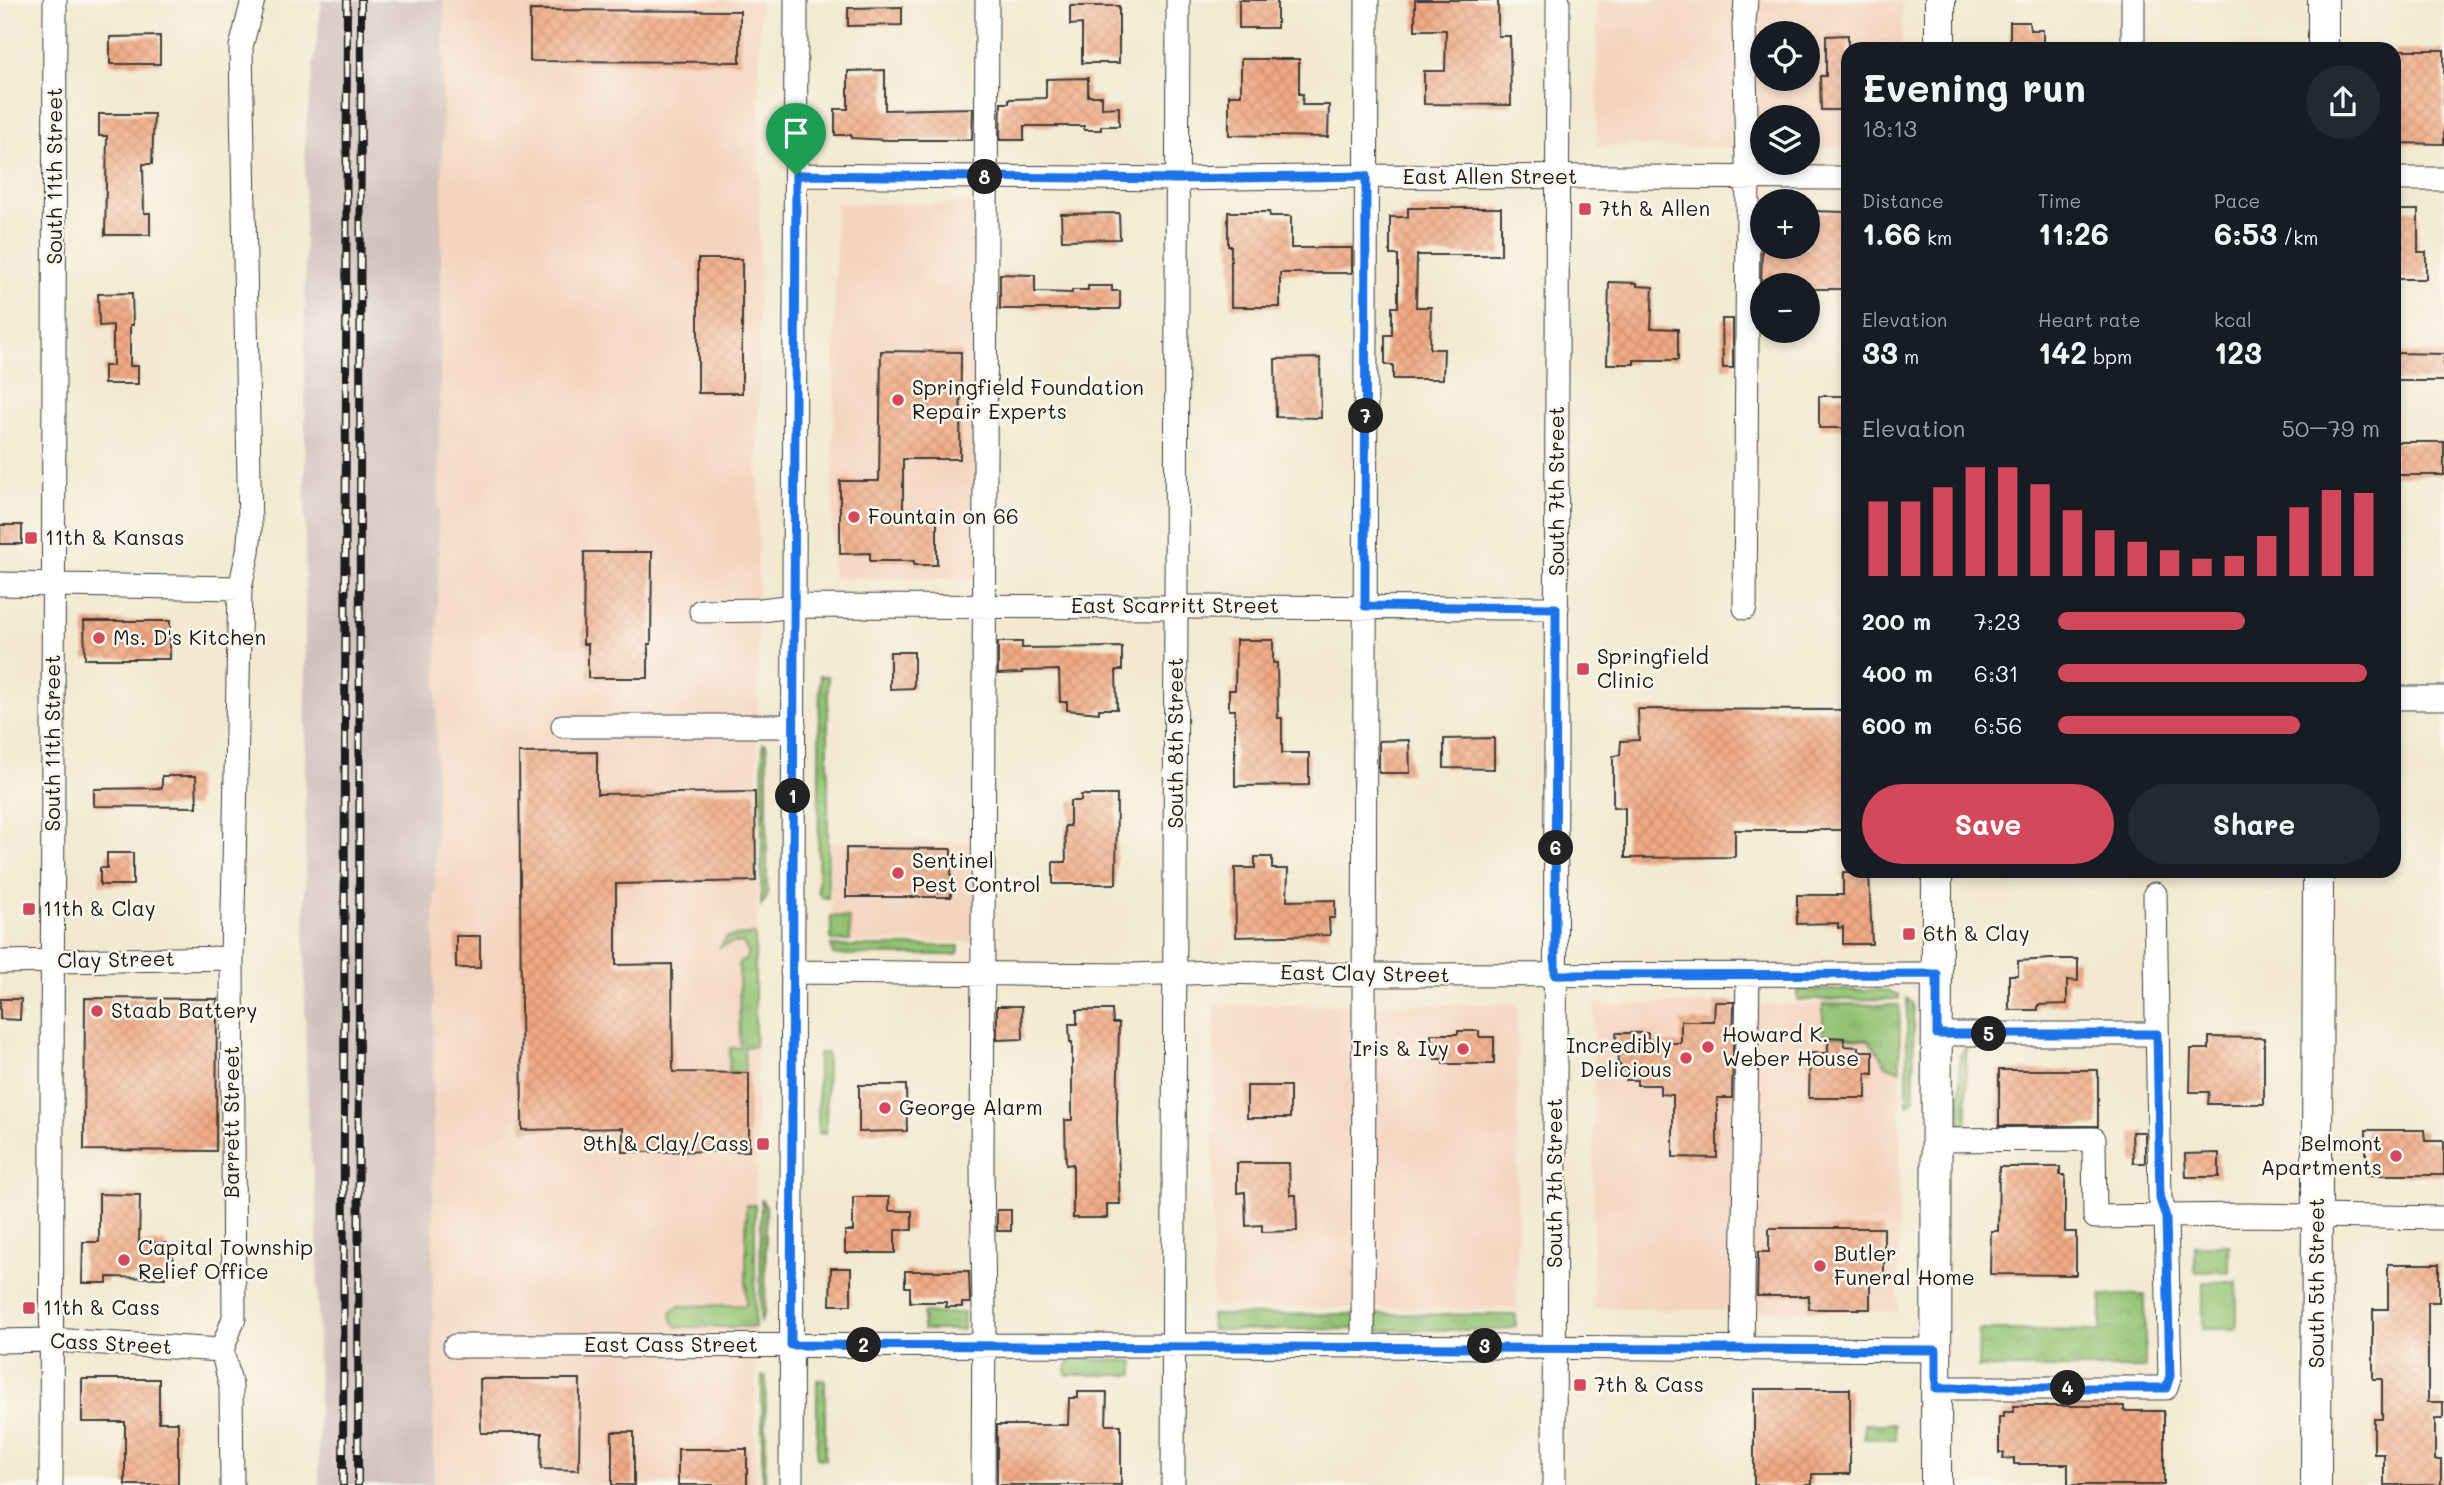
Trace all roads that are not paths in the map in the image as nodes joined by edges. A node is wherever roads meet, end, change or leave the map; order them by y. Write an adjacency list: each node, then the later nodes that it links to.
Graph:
1 (55, 0): 24 (street, South 11th Street)
2 (253, 0): 26 (street, Barrett Street)
3 (796, 0): 15 (street)
4 (987, 0): 17 (street)
5 (1178, 0): 21 (street, South 8th Street)
6 (1367, 0): 16 (street)
7 (1558, 0): 18 (street, South 7th Street)
8 (1746, 0): 19 (street)
9 (1940, 0): 12 (main road)
10 (2133, 0): 13 (street)
11 (2323, 0): 14 (main road)
12 (1940, 42)
13 (2133, 42)
14 (2323, 42)
15 (796, 175): 17 (street, East Allen Street); 27 (street)
16 (1366, 176): 18 (street, East Allen Street); 21 (street, East Allen Street); 29 (street)
17 (987, 177): 21 (street, East Allen Street); 30 (street)
18 (1558, 177): 19 (street, East Allen Street); 31 (street, South 7th Street)
19 (1748, 178): 20 (street, East Allen Street); 32 (street)
20 (1841, 178)
21 (1178, 179): 28 (street, South 8th Street)
22 (2401, 179): 23 (street)
23 (2444, 179)
24 (54, 583): 25 (street); 26 (street); 42 (street, South 11th Street)
25 (0, 584)
26 (240, 589): 41 (street, Barrett Street)
27 (793, 606): 30 (street, East Scarritt Street); 33 (street, East Scarritt Street); 37 (street)
28 (1177, 606): 29 (street, East Scarritt Street); 30 (street, East Scarritt Street); 46 (street, South 8th Street)
29 (1365, 606): 31 (street, East Scarritt Street); 48 (street)
30 (985, 607): 45 (street)
31 (1556, 608): 49 (street, South 7th Street)
32 (1745, 608)
33 (701, 611)
34 (2401, 698): 35 (street)
35 (2444, 698)
36 (563, 726): 37 (street)
37 (794, 726): 44 (street)
38 (1937, 878): 47 (main road)
39 (2318, 878): 55 (main road, South 5th Street)
40 (2155, 894): 52 (street)
41 (232, 958): 42 (street, Clay Street); 66 (street, Barrett Street)
42 (53, 961): 43 (street, Clay Street); 57 (street, South 11th Street)
43 (0, 962)
44 (792, 972): 45 (street, East Clay Street); 59 (street)
45 (982, 974): 46 (street, East Clay Street); 60 (street)
46 (1174, 974): 48 (street, East Clay Street); 61 (street, South 8th Street)
47 (1937, 974): 50 (street, East Clay Street); 51 (main road)
48 (1364, 975): 49 (street, East Clay Street); 63 (street)
49 (1555, 975): 50 (street, East Clay Street); 64 (street, South 7th Street)
50 (1748, 975): 65 (street)
51 (1937, 1034): 52 (street); 53 (main road)
52 (2157, 1034): 54 (street)
53 (1936, 1140): 54 (street); 67 (main road)
54 (2166, 1217): 55 (street); 68 (street)
55 (2317, 1217): 56 (street); 76 (main road, South 5th Street)
56 (2444, 1218)
57 (52, 1340): 58 (street, Cass Street); 66 (street, Cass Street); 69 (street, South 11th Street)
58 (0, 1341)
59 (791, 1345): 60 (street, East Cass Street); 62 (street, East Cass Street); 71 (street)
60 (984, 1345): 61 (street, East Cass Street); 72 (street)
61 (1173, 1345): 63 (street, East Cass Street); 73 (street, South 8th Street)
62 (455, 1346)
63 (1363, 1346): 64 (street, East Cass Street)
64 (1555, 1347): 65 (street, East Cass Street); 74 (street, South 7th Street)
65 (1742, 1349): 67 (street, East Cass Street)
66 (222, 1350): 70 (street)
67 (1936, 1350): 68 (main road)
68 (1936, 1388): 75 (main road)
69 (51, 1485)
70 (232, 1485)
71 (791, 1485)
72 (983, 1485)
73 (1173, 1485)
74 (1555, 1485)
75 (1936, 1485)
76 (2316, 1485)

